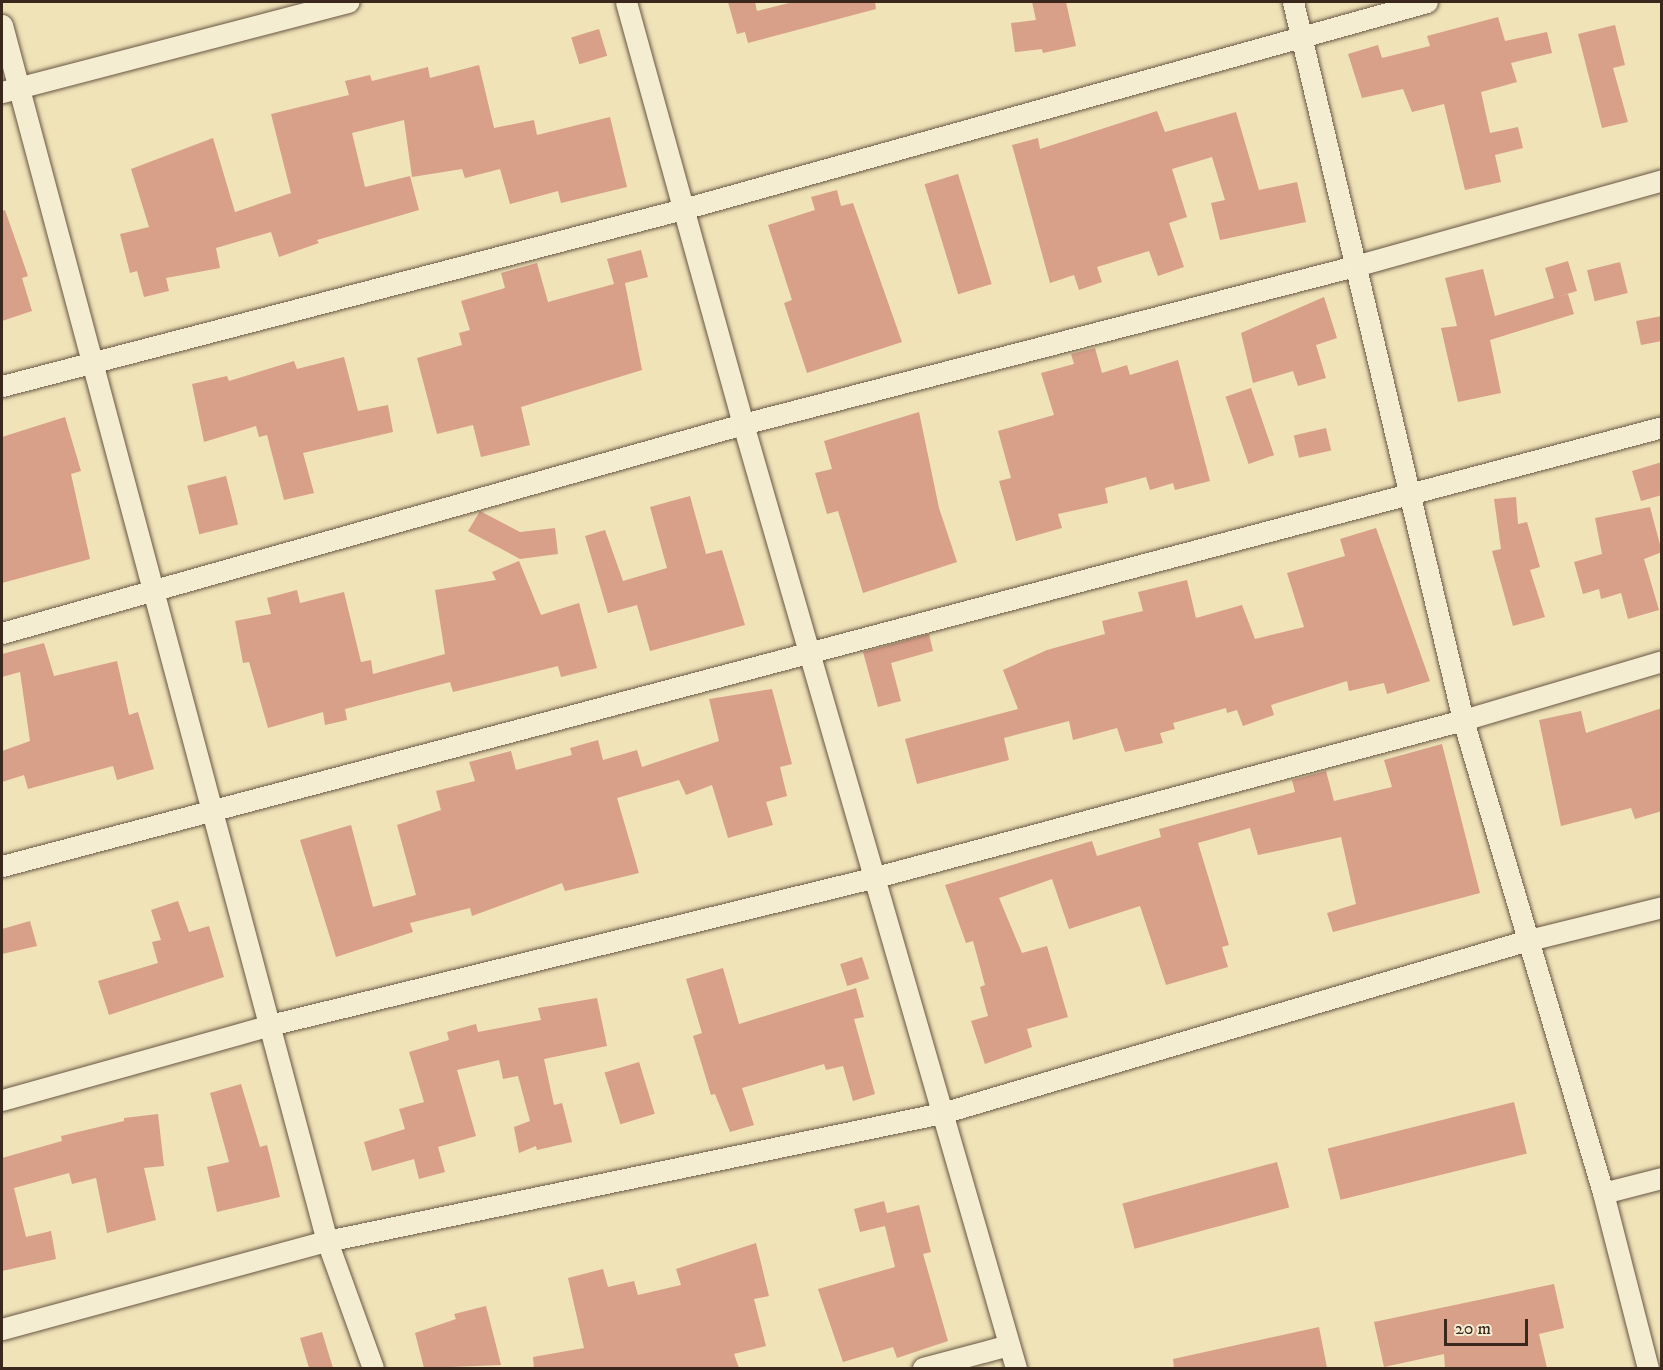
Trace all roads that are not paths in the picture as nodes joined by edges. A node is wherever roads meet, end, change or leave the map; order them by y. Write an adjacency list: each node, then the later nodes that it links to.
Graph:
1 (348, 2): 7 (street)
2 (626, 2): 9 (street)
3 (1293, 2): 6 (street)
4 (1427, 2): 6 (street)
5 (2, 25): 7 (street)
6 (1300, 34): 9 (street); 10 (street)
7 (12, 89): 11 (street)
8 (1662, 180): 10 (street)
9 (683, 208): 11 (street); 13 (street)
10 (1355, 266): 13 (street); 15 (street)
11 (95, 362): 12 (street); 16 (street)
12 (2, 386)
13 (743, 424): 16 (street); 18 (street)
14 (1662, 428): 15 (street)
15 (1410, 495): 18 (street); 20 (street)
16 (155, 591): 17 (street); 21 (street)
17 (2, 633)
18 (812, 651): 21 (street); 23 (street)
19 (1662, 661): 20 (street)
20 (1463, 720): 23 (street); 25 (street)
21 (214, 811): 22 (street); 26 (street)
22 (2, 866)
23 (876, 877): 26 (street); 28 (street)
24 (1662, 907): 25 (street)
25 (1525, 941): 28 (street); 30 (street)
26 (270, 1025): 27 (street); 31 (street)
27 (2, 1100)
28 (942, 1113): 31 (street); 33 (street)
29 (1662, 1178): 30 (street)
30 (1603, 1193): 37 (street)
31 (327, 1241): 32 (street); 34 (street)
32 (2, 1329)
33 (1009, 1345): 35 (street); 36 (street)
34 (373, 1368)
35 (923, 1368)
36 (1016, 1368)
37 (1648, 1368)

